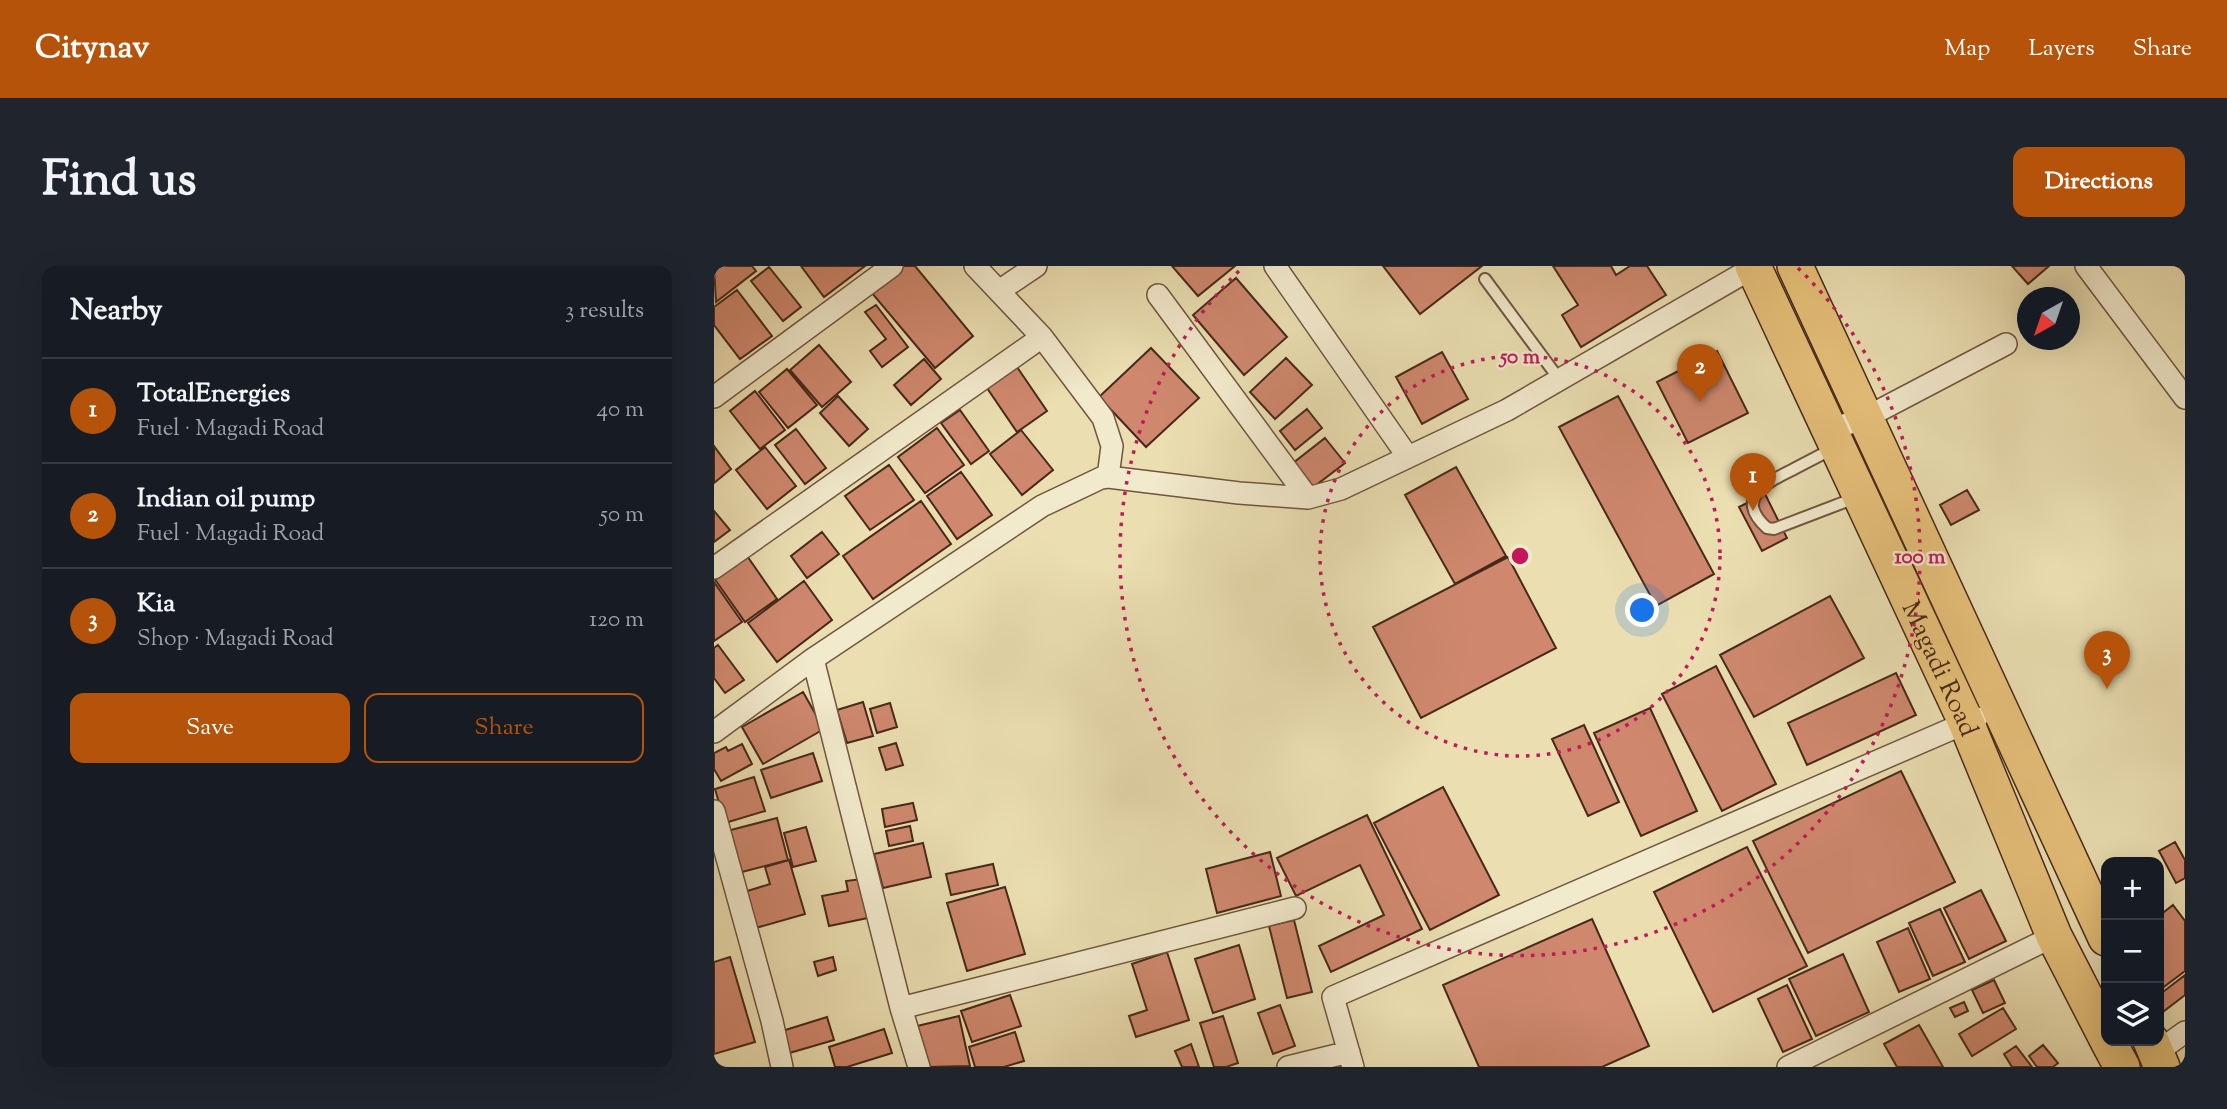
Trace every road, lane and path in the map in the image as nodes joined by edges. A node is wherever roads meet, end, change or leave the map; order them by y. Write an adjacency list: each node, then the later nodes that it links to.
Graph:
1 (892, 266): 14 (street)
2 (975, 266): 9 (street)
3 (1036, 266): 9 (street)
4 (1275, 266): 18 (street)
5 (1795, 266): 16 (main road, Magadi Road)
6 (2086, 266): 15 (street)
7 (1754, 267): 13 (street); 17 (main road, Magadi Road)
8 (1485, 279): 13 (lane)
9 (999, 291): 11 (street)
10 (1158, 295): 21 (street)
11 (1042, 337): 19 (street); 22 (street)
12 (2006, 344): 16 (street)
13 (1559, 379): 18 (street)
14 (714, 397)
15 (2185, 398)
16 (1865, 418): 17 (street); 24 (main road, Magadi Road)
17 (1833, 438): 20 (main road, Magadi Road); 20 (lane)
18 (1408, 457): 21 (street)
19 (1108, 477): 21 (street); 23 (street)
20 (1860, 496): 25 (main road, Magadi Road)
21 (1308, 498)
22 (714, 568)
23 (813, 659): 26 (street); 31 (street)
24 (2001, 708): 25 (street); 29 (main road, Magadi Road)
25 (1966, 722): 30 (main road, Magadi Road); 35 (street)
26 (714, 732)
27 (714, 811): 36 (street)
28 (1295, 908): 31 (street)
29 (2101, 927)
30 (2054, 936): 34 (main road, Magadi Road); 39 (street)
31 (901, 1008): 37 (street)
32 (2185, 1031): 33 (street)
33 (2156, 1054)
34 (2115, 1055)
35 (1351, 1059): 38 (street)
36 (782, 1067)
37 (919, 1067)
38 (1288, 1067)
39 (1788, 1067)

